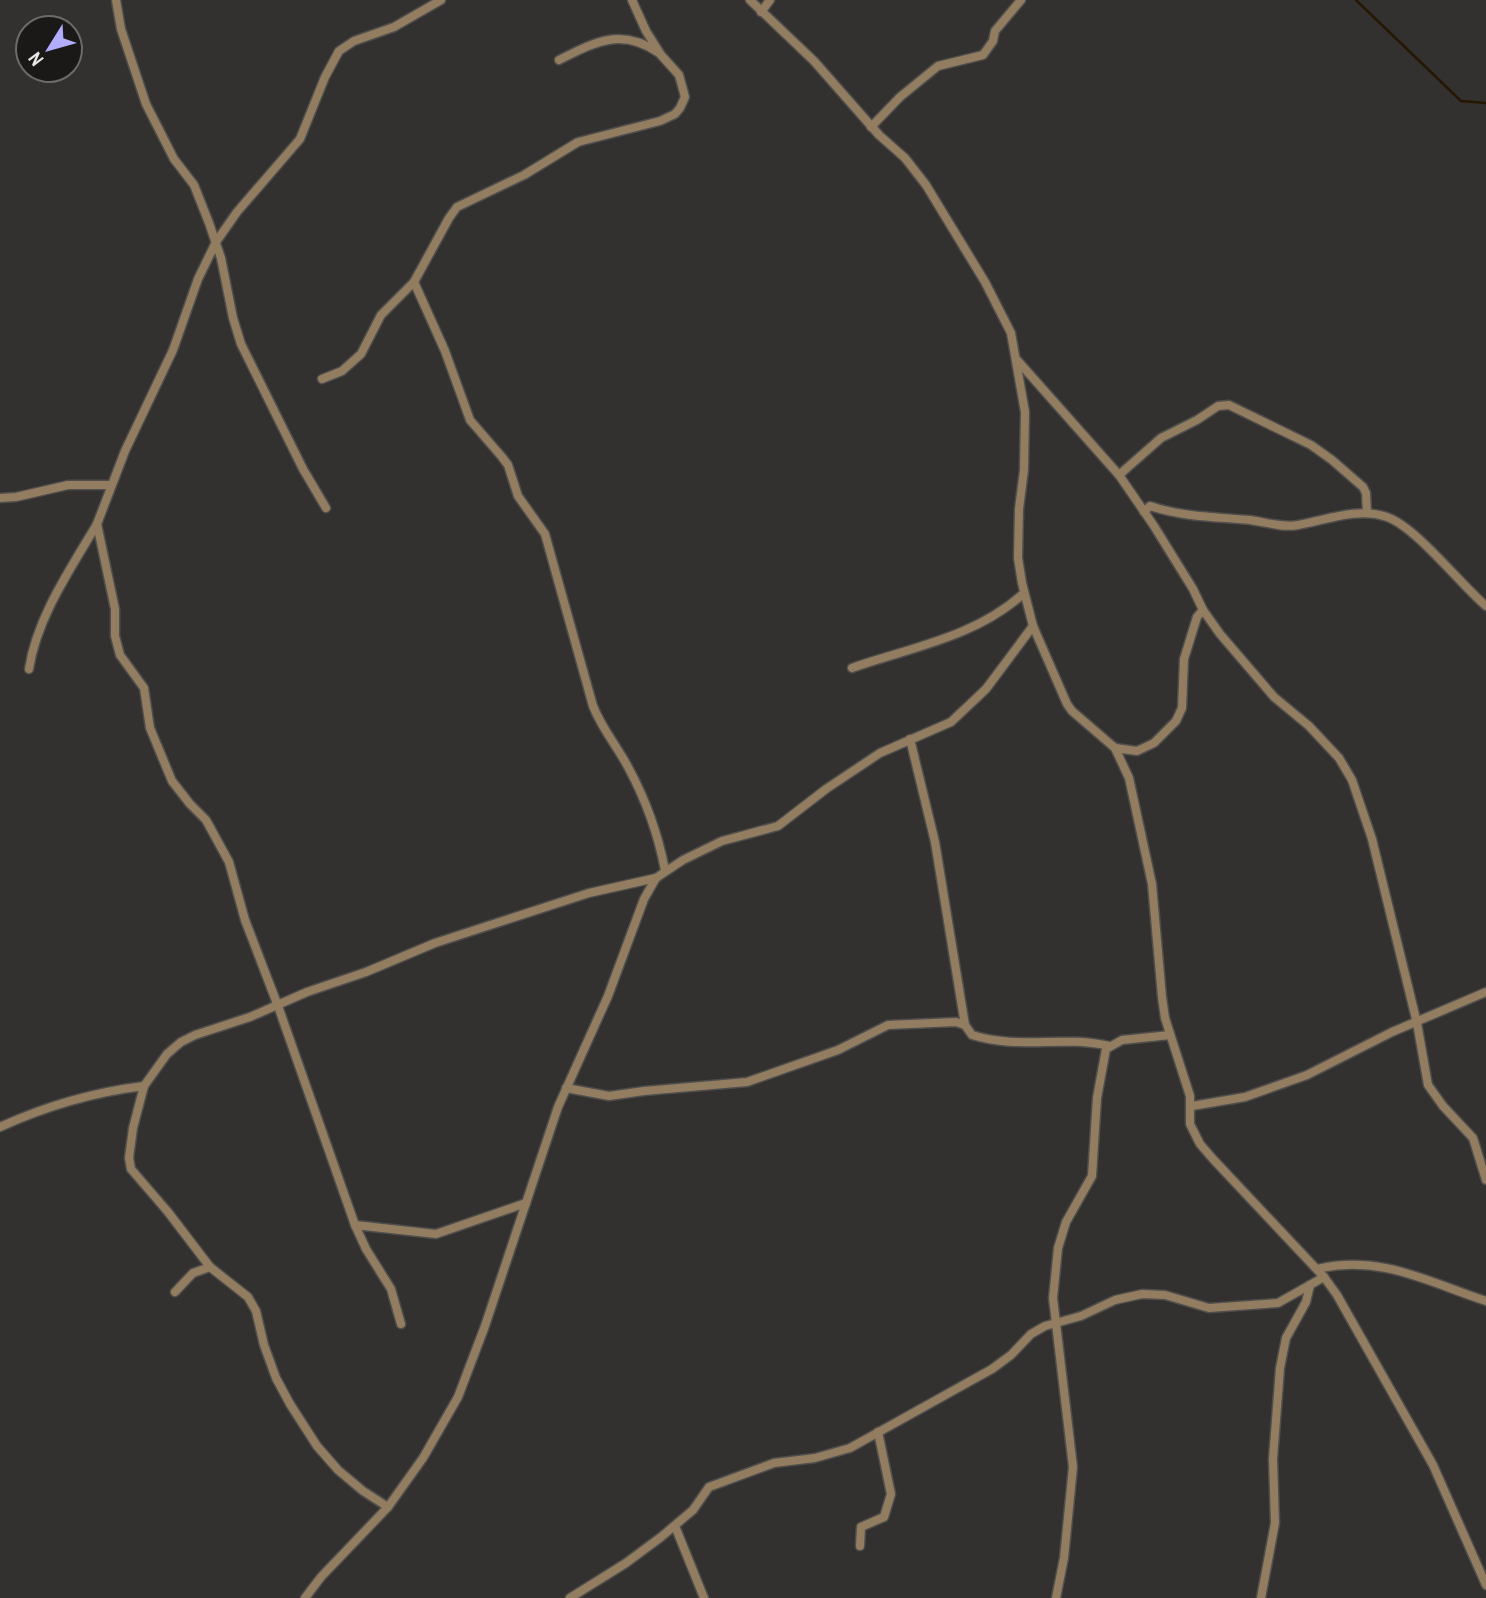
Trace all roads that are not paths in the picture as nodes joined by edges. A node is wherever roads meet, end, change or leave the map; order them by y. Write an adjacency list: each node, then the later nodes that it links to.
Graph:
1 (116, 0): 11 (street)
2 (632, 0): 8 (street)
3 (750, 0): 7 (street)
4 (770, 0): 7 (street)
5 (1021, 0): 10 (street)
6 (437, 2): 11 (street)
7 (761, 12): 10 (street)
8 (661, 55): 9 (street); 12 (street)
9 (559, 60)
10 (871, 127): 13 (street)
11 (216, 242): 16 (street); 18 (street)
12 (414, 282): 14 (street); 30 (street)
13 (1017, 360): 15 (street); 22 (street)
14 (322, 379)
15 (1119, 475): 19 (street); 20 (street)
16 (111, 485): 17 (street); 21 (street)
17 (0, 498)
18 (326, 509)
19 (1144, 512): 20 (street); 24 (street)
20 (1367, 513): 23 (street)
21 (97, 524): 27 (street); 33 (street)
22 (1024, 593): 25 (street); 26 (street)
23 (1486, 606)
24 (1203, 610): 29 (street); 34 (street)
25 (1033, 626): 28 (street); 29 (street)
26 (852, 668)
27 (29, 669)
28 (909, 739): 30 (street); 35 (street)
29 (1115, 748): 36 (street)
30 (665, 870): 31 (street)
31 (656, 878): 33 (street); 39 (street)
32 (1486, 992): 34 (street)
33 (278, 1006): 38 (street); 44 (street)
34 (1417, 1023): 40 (street); 42 (street)
35 (965, 1025): 37 (street); 39 (street)
36 (1170, 1035): 37 (street); 40 (street)
37 (1109, 1046): 51 (street)
38 (145, 1086): 41 (street); 45 (street)
39 (566, 1088): 43 (street)
40 (1192, 1106): 46 (street)
41 (0, 1128)
42 (1486, 1180)
43 (526, 1203): 44 (street); 54 (street)
44 (355, 1225): 52 (street)
45 (210, 1267): 49 (street); 54 (street)
46 (1317, 1269): 47 (street); 50 (street)
47 (1324, 1277): 48 (street); 57 (street)
48 (1310, 1285): 51 (street); 63 (street)
49 (175, 1292)
50 (1486, 1301)
51 (1056, 1321): 53 (street); 62 (street)
52 (401, 1324)
53 (878, 1432): 55 (street); 56 (street)
54 (388, 1507): 59 (street)
55 (674, 1525): 60 (street); 61 (street)
56 (860, 1546)
57 (1483, 1572): 58 (street)
58 (1486, 1585)
59 (305, 1598)
60 (570, 1598)
61 (704, 1598)
62 (1056, 1598)
63 (1261, 1598)

